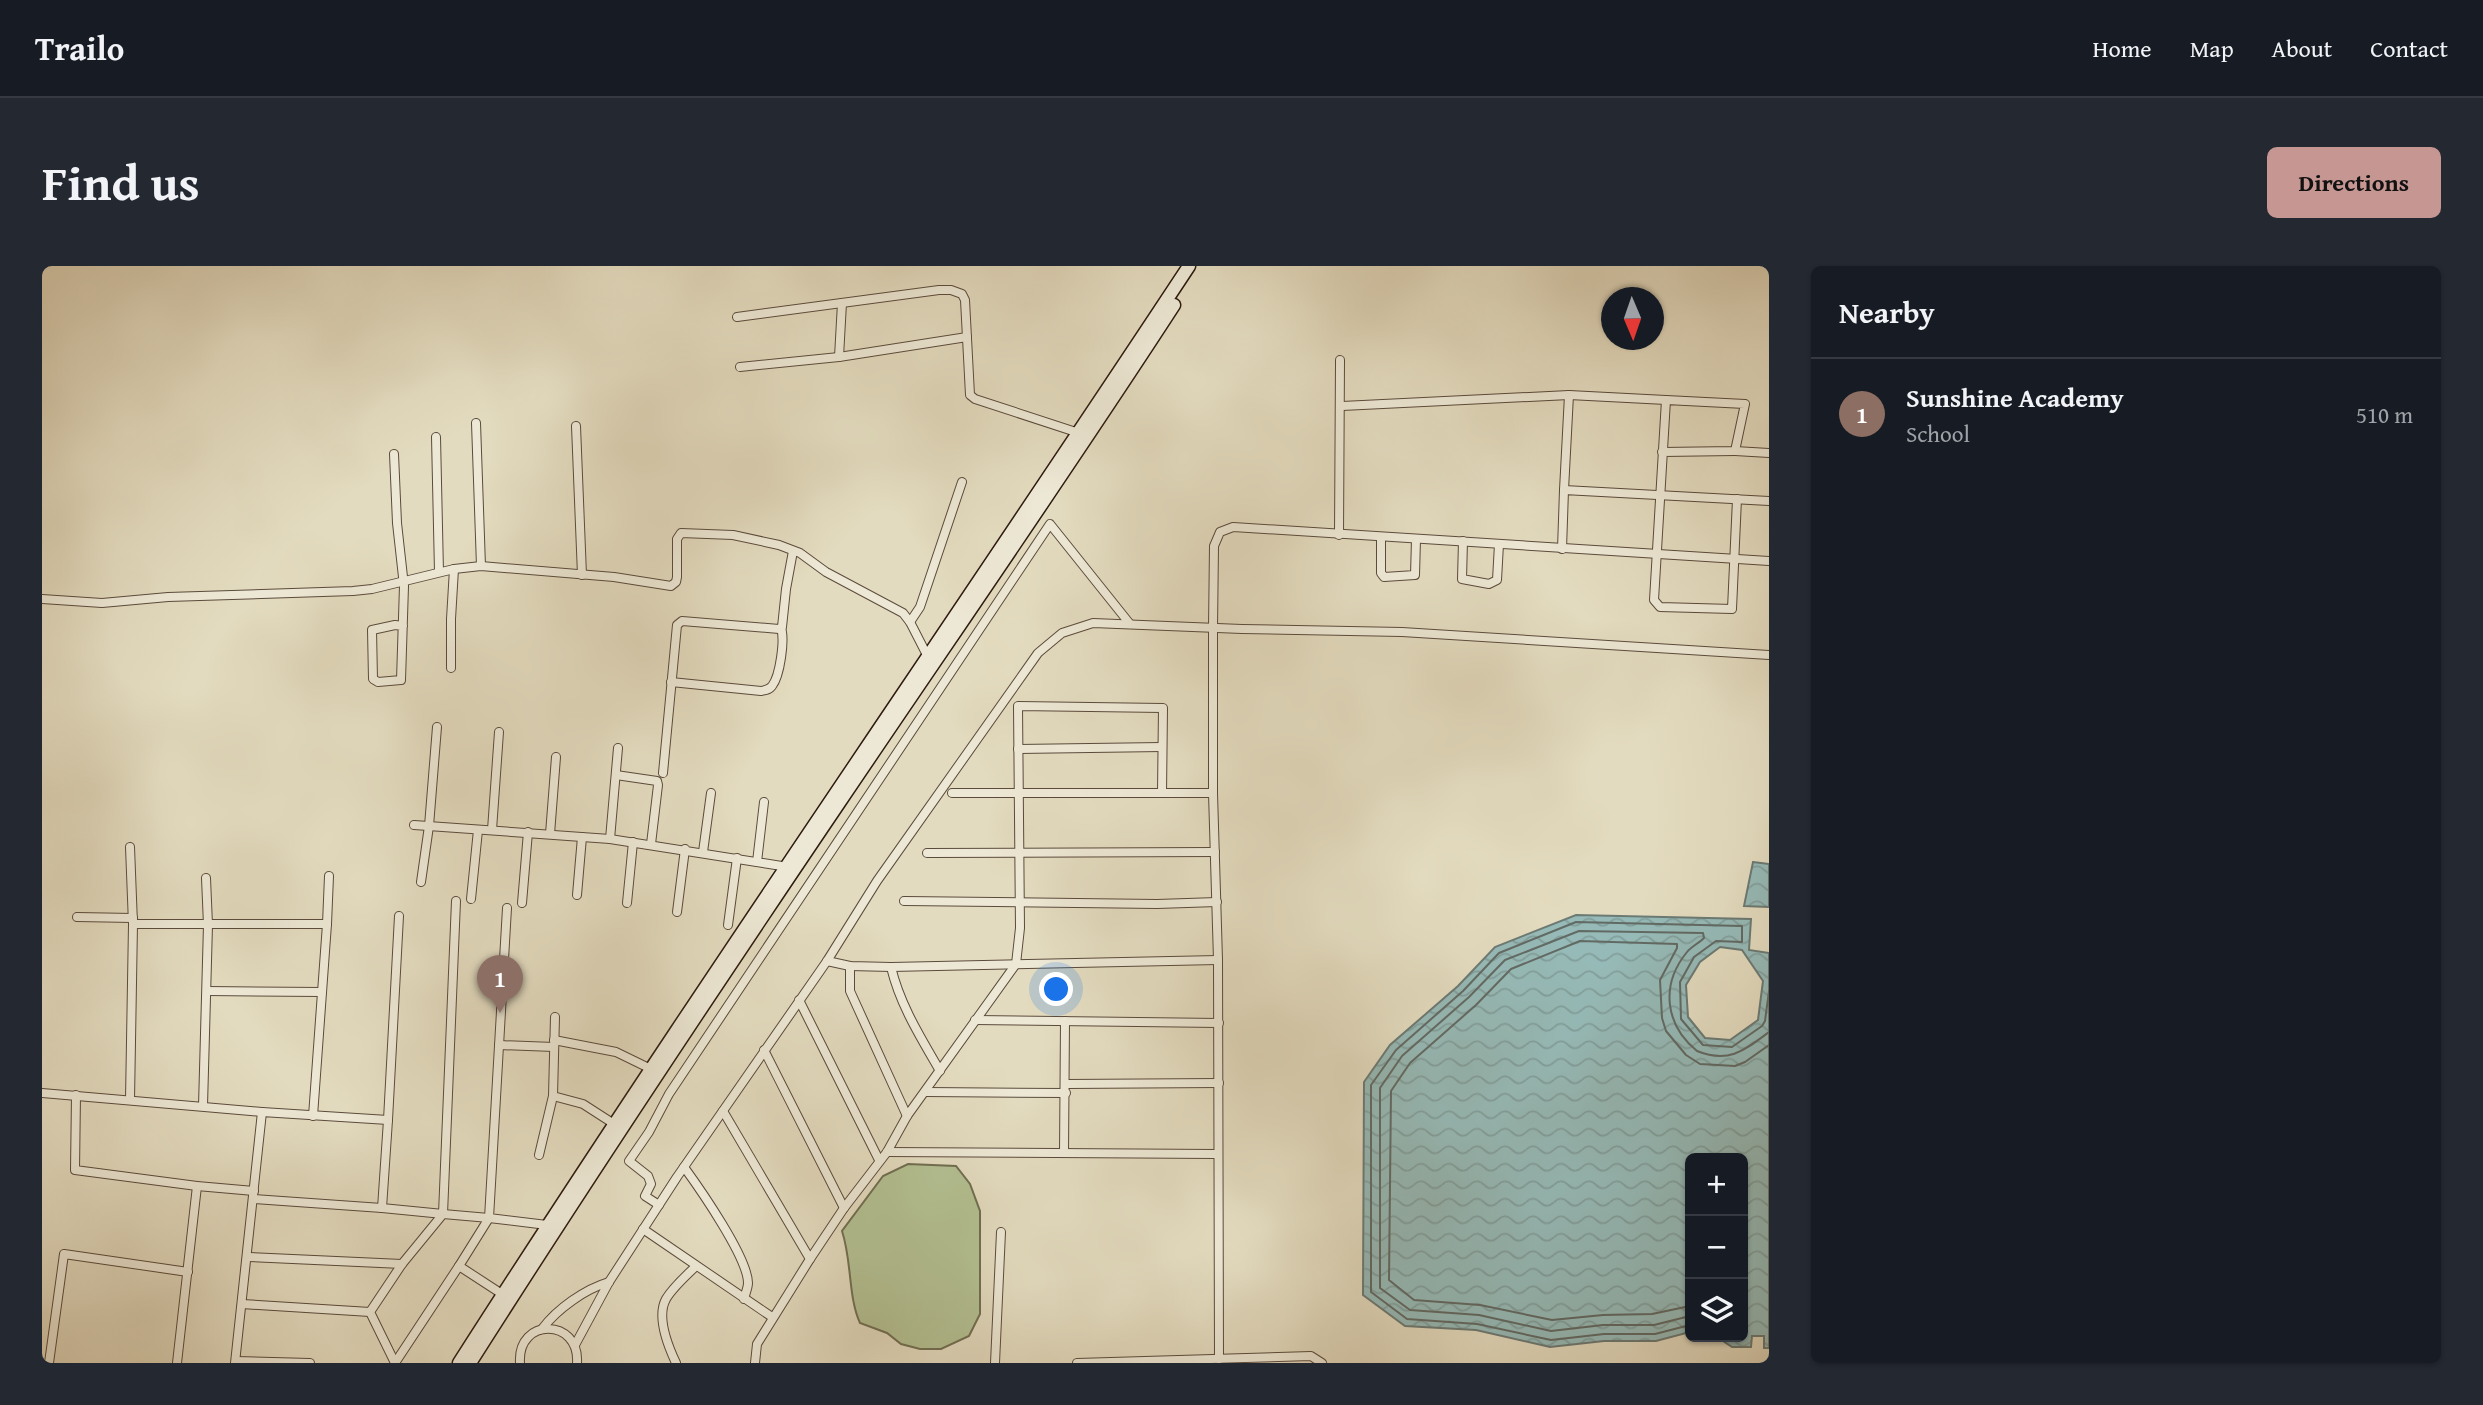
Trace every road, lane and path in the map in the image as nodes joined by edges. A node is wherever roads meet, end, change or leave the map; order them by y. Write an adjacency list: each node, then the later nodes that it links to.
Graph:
1 (1189, 266): 14 (street)
2 (1199, 266): 14 (street)
3 (842, 303): 4 (street); 5 (street); 6 (street)
4 (737, 317)
5 (967, 337): 6 (street); 14 (street)
6 (839, 357): 8 (street)
7 (1340, 360): 11 (street)
8 (740, 367)
9 (1569, 395): 10 (street); 11 (street); 21 (street)
10 (1666, 400): 16 (street); 17 (street)
11 (1342, 406): 25 (street)
12 (476, 423): 35 (street)
13 (576, 426): 38 (street)
14 (1084, 435): 47 (street)
15 (436, 437): 37 (street)
16 (1735, 451): 17 (street); 18 (street)
17 (1662, 452): 22 (street)
18 (1769, 453)
19 (394, 454): 39 (street)
20 (962, 482): 41 (street)
21 (1564, 489): 22 (street); 30 (street)
22 (1660, 495): 23 (street); 32 (street)
23 (1737, 499): 24 (street); 33 (street)
24 (1769, 501)
25 (1339, 535): 26 (street); 45 (street)
26 (1381, 537): 27 (street); 27 (street)
27 (1416, 539): 28 (street)
28 (1463, 541): 29 (street); 29 (street)
29 (1499, 544): 30 (street)
30 (1562, 549): 32 (street)
31 (793, 551): 38 (street); 41 (street); 44 (street)
32 (1657, 554): 33 (street); 33 (street)
33 (1734, 559): 34 (street)
34 (1769, 561)
35 (481, 566): 36 (street); 38 (street)
36 (454, 569): 37 (street); 48 (street)
37 (439, 572): 39 (street)
38 (582, 575)
39 (403, 580): 40 (street); 43 (street)
40 (42, 599)
41 (911, 622): 47 (street)
42 (1130, 624): 45 (street); 103 (street); 141 (street)
43 (403, 626): 43 (street)
44 (781, 628): 49 (street); 49 (street)
45 (1213, 628): 46 (street); 62 (street)
46 (1769, 655)
47 (930, 660): 82 (street)
48 (451, 668)
49 (671, 682): 56 (street)
50 (437, 727): 65 (street)
51 (499, 732): 67 (street)
52 (1162, 747): 54 (street); 54 (street); 61 (street)
53 (618, 748): 57 (street)
54 (1018, 749): 60 (street)
55 (556, 757): 69 (street)
56 (663, 773)
57 (616, 775): 71 (street); 73 (street)
58 (711, 793): 77 (street)
59 (952, 793): 60 (street)
60 (1018, 793): 61 (street); 76 (street)
61 (1162, 793): 62 (street)
62 (1213, 793): 78 (street)
63 (764, 802): 81 (street)
64 (414, 825): 65 (street)
65 (429, 826): 66 (street); 85 (street)
66 (478, 830): 67 (street); 87 (street)
67 (492, 830): 68 (street)
68 (528, 832): 69 (street); 91 (street)
69 (550, 834): 70 (street)
70 (582, 837): 71 (street); 86 (street)
71 (610, 839): 72 (street)
72 (633, 842): 73 (street); 92 (street)
73 (651, 844): 75 (street)
74 (130, 847): 98 (street)
75 (685, 849): 77 (street); 95 (street)
76 (1019, 851): 78 (street); 79 (street); 93 (street)
77 (703, 852): 80 (street)
78 (1215, 852): 90 (street)
79 (927, 853)
80 (737, 858): 81 (street); 101 (street)
81 (757, 862): 82 (street)
82 (790, 868): 117 (street)
83 (329, 876): 99 (street)
84 (206, 878): 100 (street)
85 (421, 882)
86 (577, 895)
87 (471, 899)
88 (456, 901): 144 (street)
89 (904, 901): 93 (street)
90 (1217, 902): 93 (street); 102 (street)
91 (522, 903)
92 (627, 903)
93 (1019, 903): 104 (street)
94 (507, 908): 115 (street)
95 (677, 912)
96 (399, 916): 131 (street)
97 (78, 917): 98 (street)
98 (133, 921): 100 (street); 125 (street)
99 (327, 924): 100 (street); 108 (street)
100 (208, 925): 107 (street)
101 (728, 925)
102 (1219, 960): 104 (street); 113 (street)
103 (827, 961): 105 (street); 109 (street)
104 (1016, 964): 106 (street); 111 (street)
105 (850, 966): 106 (street); 130 (street)
106 (891, 967): 118 (street)
107 (206, 991): 108 (street); 126 (street)
108 (322, 992): 129 (street)
109 (799, 1000): 116 (street); 137 (street)
110 (555, 1017): 114 (street)
111 (975, 1020): 112 (street); 118 (street)
112 (1065, 1021): 113 (street); 120 (street)
113 (1219, 1023): 119 (street)
114 (554, 1044): 115 (street); 117 (street); 124 (street)
115 (499, 1045): 145 (street)
116 (764, 1050): 127 (street); 143 (street)
117 (654, 1071): 132 (street); 156 (street)
118 (940, 1071): 121 (street)
119 (1219, 1083): 120 (street); 135 (street)
120 (1066, 1088): 121 (street); 134 (street)
121 (926, 1092): 130 (street)
122 (42, 1093): 123 (street)
123 (76, 1095): 125 (street); 139 (street)
124 (553, 1096): 132 (street); 136 (street)
125 (130, 1100): 126 (street)
126 (203, 1106): 128 (street)
127 (723, 1111): 138 (street); 150 (street)
128 (262, 1112): 129 (street); 140 (street)
129 (313, 1116): 131 (street)
130 (907, 1116): 133 (street)
131 (388, 1120): 142 (street)
132 (614, 1124): 146 (street)
133 (887, 1152): 134 (street); 137 (street)
134 (1064, 1153): 135 (street)
135 (1217, 1154): 163 (street)
136 (539, 1155)
137 (879, 1160): 143 (street)
138 (684, 1167): 141 (street); 157 (street)
139 (197, 1186): 140 (street); 154 (street)
140 (253, 1195): 142 (street); 149 (street)
141 (659, 1205): 147 (street)
142 (382, 1208): 144 (street)
143 (844, 1208): 150 (street)
144 (443, 1214): 145 (street); 151 (street)
145 (489, 1218): 146 (street); 152 (street)
146 (547, 1225): 156 (street)
147 (643, 1229): 153 (street); 155 (street)
148 (1001, 1233): 176 (street)
149 (248, 1257): 151 (street); 158 (street)
150 (810, 1259): 160 (street)
151 (402, 1265): 159 (street)
152 (459, 1266): 156 (street); 169 (street)
153 (696, 1266): 157 (street); 174 (street)
154 (188, 1272): 166 (street); 167 (street)
155 (609, 1282): 161 (street); 162 (street)
156 (506, 1298): 170 (street); 171 (street)
157 (744, 1299): 160 (street)
158 (242, 1304): 159 (street); 164 (street)
159 (370, 1311): 169 (street)
160 (772, 1317): 175 (street)
161 (542, 1329): 162 (street); 172 (street)
162 (575, 1345): 173 (street)
163 (1216, 1360): 165 (street); 179 (street)
164 (236, 1362): 168 (street)
165 (1150, 1362): 178 (street)
166 (49, 1363)
167 (177, 1363)
168 (310, 1363)
169 (395, 1363)
170 (459, 1363)
171 (470, 1363)
172 (520, 1363)
173 (577, 1363)
174 (676, 1363)
175 (755, 1363)
176 (995, 1363)
177 (1077, 1363): 178 (street)
178 (1097, 1363)
179 (1322, 1363)

